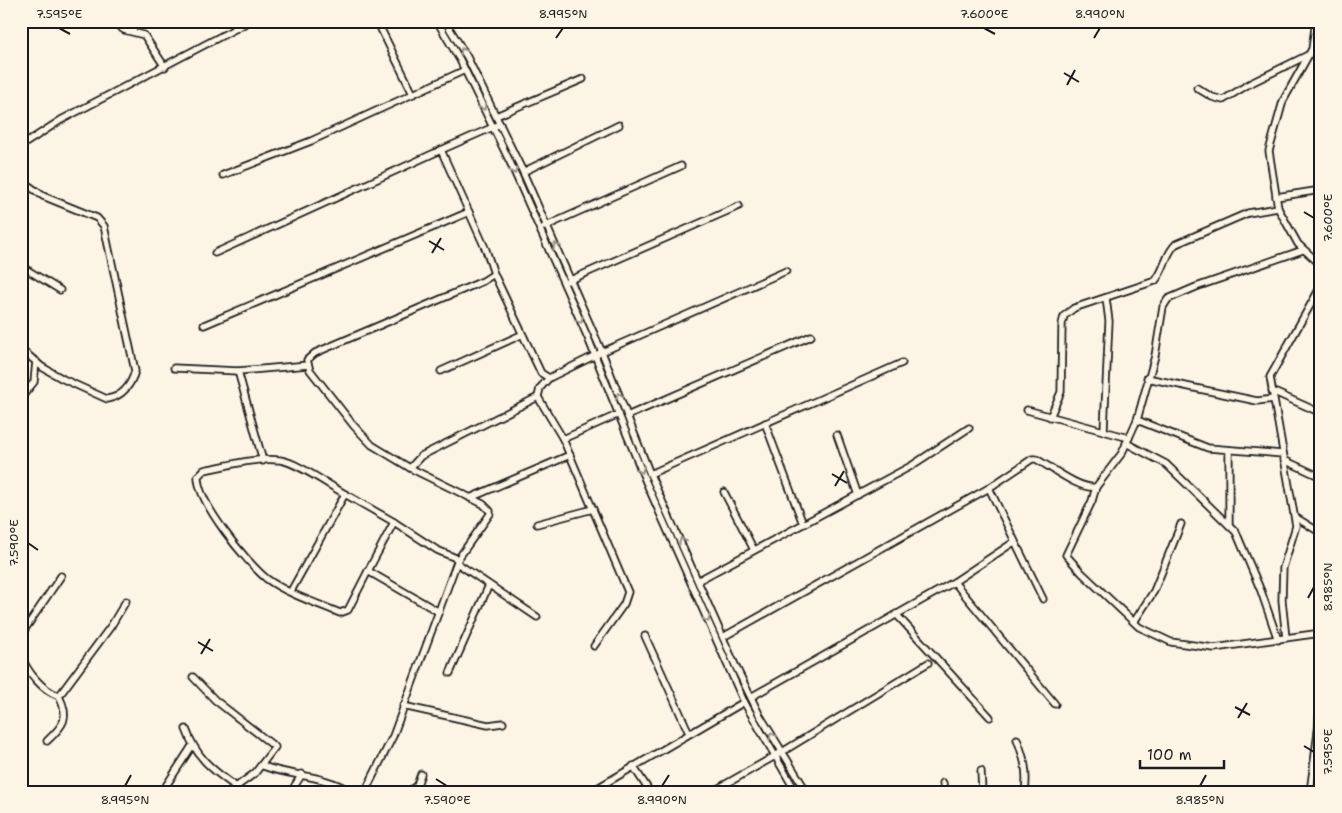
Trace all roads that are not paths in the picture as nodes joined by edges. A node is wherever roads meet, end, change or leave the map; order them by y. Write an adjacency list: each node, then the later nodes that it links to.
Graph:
1 (112, 21): 10 (street)
2 (139, 21): 10 (street)
3 (231, 21): 9 (street)
4 (250, 21): 9 (street)
5 (377, 21): 16 (street)
6 (437, 21): 13 (street)
7 (445, 21): 17 (street, one-way to 7)
8 (1316, 21): 11 (street)
9 (235, 28): 12 (street)
10 (130, 31): 12 (street)
11 (1308, 55): 15 (street); 28 (street)
12 (165, 67): 21 (street)
13 (465, 70): 16 (street); 20 (street, one-way to 20)
14 (583, 79): 17 (street)
15 (1197, 88)
16 (412, 94): 25 (street)
17 (496, 116): 18 (street)
18 (500, 124): 20 (street); 24 (street)
19 (619, 125): 24 (street)
20 (493, 127): 22 (street); 33 (street, one-way to 33)
21 (21, 146)
22 (441, 150): 31 (street); 35 (street)
23 (681, 166): 32 (street)
24 (523, 172): 32 (street)
25 (223, 175)
26 (21, 180): 51 (street)
27 (1321, 190): 28 (street)
28 (1276, 197): 30 (street)
29 (739, 206): 40 (street)
30 (1278, 208): 34 (street); 44 (street)
31 (469, 212): 39 (street); 45 (street)
32 (546, 226): 33 (street); 40 (street, one-way to 32)
33 (540, 229): 41 (street)
34 (1303, 250): 36 (street); 58 (street)
35 (215, 253)
36 (1320, 261)
37 (21, 266): 43 (street)
38 (786, 271): 49 (street)
39 (494, 274): 46 (street); 53 (street)
40 (570, 279): 41 (street); 49 (street)
41 (564, 283): 50 (street, one-way to 50)
42 (1321, 286): 59 (street)
43 (60, 290)
44 (1106, 298): 67 (street); 71 (street)
45 (204, 326)
46 (521, 335): 56 (street); 57 (street)
47 (811, 336): 66 (street)
48 (21, 348): 51 (street)
49 (602, 352): 50 (street); 66 (street, one-way to 49)
50 (596, 356): 57 (street); 65 (street)
51 (36, 361): 61 (street)
52 (902, 364): 69 (street)
53 (308, 365): 55 (street); 79 (street)
54 (174, 368): 55 (street)
55 (238, 371): 78 (street)
56 (440, 371)
57 (549, 378): 60 (street)
58 (1147, 378): 62 (street); 68 (street)
59 (1272, 391): 62 (street); 64 (street)
60 (538, 397): 73 (street); 79 (street)
61 (21, 398)
62 (1274, 399): 77 (street)
63 (1028, 410): 67 (street)
64 (1321, 413)
65 (619, 414): 73 (street); 101 (street, one-way to 101)
66 (627, 416): 80 (street)
67 (1050, 418): 71 (street)
68 (1137, 420): 74 (street); 75 (street)
69 (765, 423): 80 (street); 92 (street)
70 (969, 428): 86 (street)
71 (1104, 430): 74 (street)
72 (837, 435): 86 (street)
73 (563, 439): 76 (street)
74 (1128, 440): 82 (street); 94 (street)
75 (1229, 450): 77 (street); 94 (street)
76 (570, 455): 87 (street); 88 (street)
77 (1284, 457): 81 (street); 89 (street)
78 (263, 461): 85 (street); 106 (street)
79 (410, 468): 87 (street)
80 (650, 474): 99 (street, one-way to 80)
81 (1321, 477)
82 (1096, 487): 83 (street); 113 (street)
83 (989, 488): 96 (street); 118 (street)
84 (724, 492): 97 (street)
85 (345, 494): 90 (street); 106 (street)
86 (858, 495): 92 (street)
87 (470, 498): 98 (street)
88 (593, 508): 91 (street); 121 (street)
89 (1295, 517): 95 (street); 119 (street)
90 (394, 522): 98 (street); 100 (street)
91 (536, 524)
92 (803, 524): 97 (street)
93 (1181, 524): 113 (street)
94 (1229, 525): 120 (street)
95 (1321, 533)
96 (1014, 542): 104 (street); 107 (street)
97 (754, 550): 103 (street)
98 (458, 561): 105 (street); 109 (street)
99 (694, 568): 101 (street); 103 (street)
100 (368, 571): 106 (street); 109 (street)
101 (686, 571): 125 (street, one-way to 125)
102 (61, 576): 114 (street)
103 (699, 580): 118 (street)
104 (954, 582): 110 (street); 131 (street)
105 (489, 585): 111 (street); 126 (street)
106 (290, 591)
107 (1043, 599)
108 (126, 602): 128 (street)
109 (439, 612): 132 (street)
110 (896, 614): 129 (street); 134 (street)
111 (537, 617)
112 (22, 621): 114 (street)
113 (1134, 622): 120 (street)
114 (27, 625): 116 (street)
115 (1321, 633): 119 (street)
116 (21, 635)
117 (646, 636): 138 (street)
118 (723, 637): 124 (street)
119 (1286, 638): 120 (street)
120 (1278, 640)
121 (594, 646)
122 (21, 655): 128 (street)
123 (928, 663): 142 (street)
124 (736, 667): 125 (street); 129 (street)
125 (730, 670): 130 (street)
126 (450, 673)
127 (193, 677): 144 (street)
128 (59, 696): 140 (street)
129 (751, 697): 142 (street, one-way to 129)
130 (744, 702): 138 (street); 143 (street)
131 (1055, 704)
132 (403, 706): 135 (street); 157 (street)
133 (1320, 707): 137 (street)
134 (990, 717)
135 (503, 723)
136 (186, 729): 141 (street)
137 (1319, 732): 165 (street)
138 (690, 734): 145 (street)
139 (1017, 739): 164 (street)
140 (47, 741)
141 (192, 746): 150 (street); 153 (street)
142 (782, 752): 143 (street); 161 (street)
143 (774, 756): 152 (street); 160 (street)
144 (263, 766): 147 (street); 150 (street)
145 (633, 766): 151 (street); 159 (street)
146 (981, 771): 163 (street)
147 (302, 774): 155 (street); 156 (street)
148 (421, 774): 158 (street)
149 (943, 783): 162 (street)
150 (235, 786): 154 (street)
151 (594, 790)
152 (715, 791)
153 (162, 792)
154 (229, 792)
155 (291, 792)
156 (352, 792)
157 (365, 792)
158 (409, 792)
159 (650, 792)
160 (796, 792)
161 (807, 792)
162 (944, 792)
163 (982, 792)
164 (1025, 792)
165 (1310, 792)

